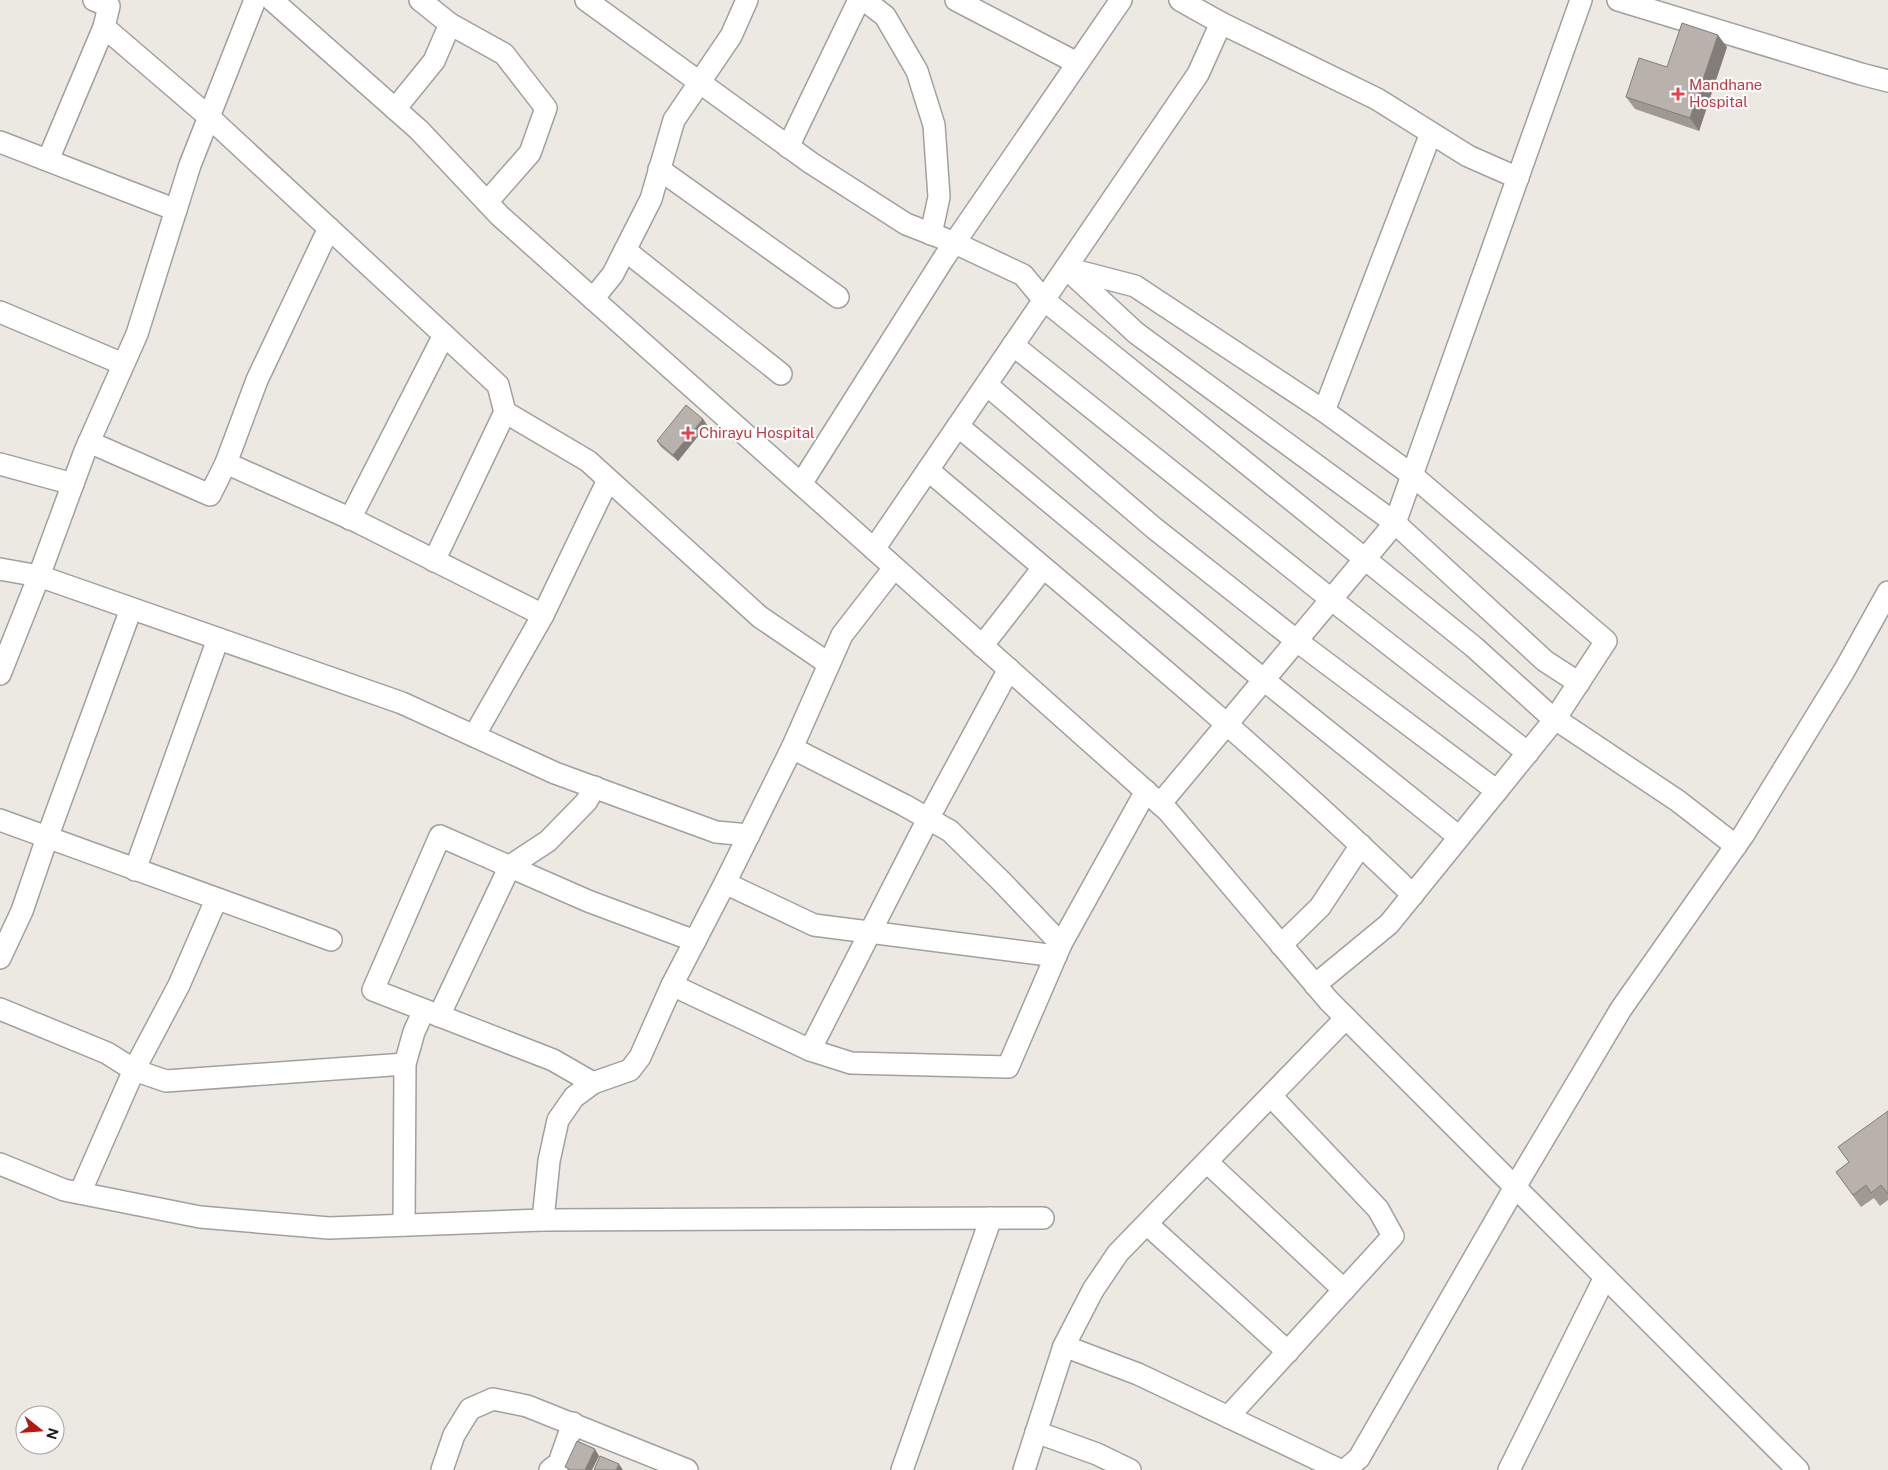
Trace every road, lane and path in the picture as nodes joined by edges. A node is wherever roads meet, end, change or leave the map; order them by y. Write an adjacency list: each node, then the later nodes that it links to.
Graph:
1 (94, 0): 16 (street)
2 (255, 0): 21 (street)
3 (272, 0): 20 (street)
4 (420, 0): 15 (street)
5 (586, 0): 19 (street)
6 (747, 0): 19 (street)
7 (859, 0): 24 (street)
8 (864, 0): 31 (street)
9 (956, 0): 17 (street)
10 (1121, 0): 17 (street)
11 (1180, 0): 14 (street)
12 (1581, 0): 27 (street)
13 (1618, 0): 18 (street)
14 (1221, 23): 22 (street); 34 (street)
15 (450, 24): 20 (street); 28 (street)
16 (104, 27): 21 (street); 25 (street)
17 (1077, 64): 32 (street)
18 (1888, 81)
19 (700, 82): 24 (street); 26 (street)
20 (395, 109): 28 (street)
21 (209, 117): 29 (street); 30 (street)
22 (1431, 132): 27 (street); 44 (street)
23 (0, 142): 25 (street)
24 (788, 146): 31 (street)
25 (48, 160): 29 (street)
26 (659, 169): 33 (street); 35 (street)
27 (1518, 178): 51 (street)
28 (487, 202): 36 (street)
29 (176, 210): 41 (street)
30 (329, 228): 39 (street); 48 (street)
31 (931, 234): 32 (street)
32 (955, 243): 37 (street); 54 (street)
33 (625, 250): 36 (street); 42 (street)
34 (1066, 268): 37 (street); 44 (street); 56 (street)
35 (838, 296)
36 (593, 299): 54 (street)
37 (1044, 300): 40 (street); 59 (street)
38 (0, 312): 41 (street)
39 (444, 335): 45 (street); 55 (street)
40 (1013, 346): 43 (street); 65 (street)
41 (124, 364): 47 (street)
42 (782, 374)
43 (986, 385): 46 (street); 69 (street)
44 (1324, 411): 51 (street)
45 (504, 412): 52 (street); 58 (street)
46 (958, 426): 50 (street); 74 (street)
47 (89, 442): 48 (street); 53 (street)
48 (226, 463): 55 (street)
49 (0, 464): 53 (street)
50 (928, 470): 57 (street); 61 (street)
51 (1412, 475): 56 (street); 75 (street)
52 (608, 480): 67 (street); 71 (street)
53 (73, 484): 63 (street)
54 (801, 484): 57 (street)
55 (350, 519): 58 (street)
56 (1395, 523): 59 (street); 75 (street)
57 (874, 549): 60 (street)
58 (434, 560): 67 (street)
59 (1365, 560): 65 (street); 76 (street)
60 (894, 568): 70 (street); 71 (street)
61 (1044, 568): 70 (street); 77 (street)
62 (0, 569): 63 (street)
63 (39, 576): 66 (street); 73 (street)
64 (1888, 592): 90 (street)
65 (1332, 600): 69 (street); 80 (street)
66 (131, 608): 68 (street); 88 (street)
67 (543, 615): 78 (street)
68 (218, 639): 78 (street); 92 (street)
69 (1297, 641): 74 (street); 82 (street)
70 (982, 646): 72 (street)
71 (829, 664): 79 (street)
72 (1009, 669): 83 (street); 84 (street)
73 (0, 674)
74 (1264, 680): 77 (street); 87 (street)
75 (1578, 683): 76 (street)
76 (1555, 719): 80 (street); 90 (street)
77 (1228, 724): 83 (street); 89 (street)
78 (474, 736): 81 (street)
79 (792, 748): 84 (street); 86 (street)
80 (1528, 753): 82 (street)
81 (595, 787): 86 (street); 91 (street)
82 (1497, 791): 87 (street)
83 (1153, 798): 99 (street); 100 (street)
84 (928, 819): 96 (street); 100 (street)
85 (0, 820): 88 (street)
86 (748, 835): 93 (street)
87 (1459, 837): 94 (street)
88 (47, 838): 92 (street); 101 (street)
89 (1362, 845): 94 (street); 99 (street)
90 (1736, 846): 114 (street)
91 (510, 866): 98 (street); 105 (street); 105 (street)
92 (135, 870): 95 (street)
93 (725, 884): 96 (street); 98 (street)
94 (1413, 895): 103 (street)
95 (216, 900): 97 (street); 109 (street)
96 (870, 932): 100 (street); 107 (street)
97 (332, 940)
98 (695, 941): 102 (street)
99 (1281, 944): 103 (street)
100 (1058, 950): 107 (street)
101 (0, 958)
102 (672, 985): 107 (street); 110 (street)
103 (1315, 985): 106 (street)
104 (0, 1009): 109 (street)
105 (432, 1013): 108 (street); 110 (street)
106 (1346, 1018): 111 (street); 114 (street)
107 (810, 1050)
108 (405, 1064): 109 (street); 120 (street)
109 (134, 1070): 115 (street)
110 (593, 1083): 118 (street)
111 (1271, 1096): 112 (street); 122 (street)
112 (1207, 1162): 119 (street); 122 (street)
113 (0, 1164): 115 (street)
114 (1515, 1187): 121 (street); 135 (street)
115 (80, 1193): 120 (street)
116 (991, 1218): 117 (street); 118 (street); 131 (street)
117 (1043, 1218)
118 (542, 1220): 120 (street)
119 (1147, 1224): 123 (street); 124 (street)
120 (404, 1225)
121 (1605, 1277): 136 (street); 137 (street)
122 (1344, 1290): 124 (street)
123 (1064, 1346): 125 (street); 127 (street)
124 (1288, 1352): 125 (street)
125 (1228, 1417): 134 (street)
126 (573, 1423): 128 (street); 129 (street); 130 (street)
127 (1036, 1432): 132 (street); 133 (street)
128 (442, 1470)
129 (550, 1470)
130 (687, 1470)
131 (902, 1470)
132 (1024, 1470)
133 (1130, 1470)
134 (1340, 1470)
135 (1345, 1470)
136 (1509, 1470)
137 (1798, 1470)

